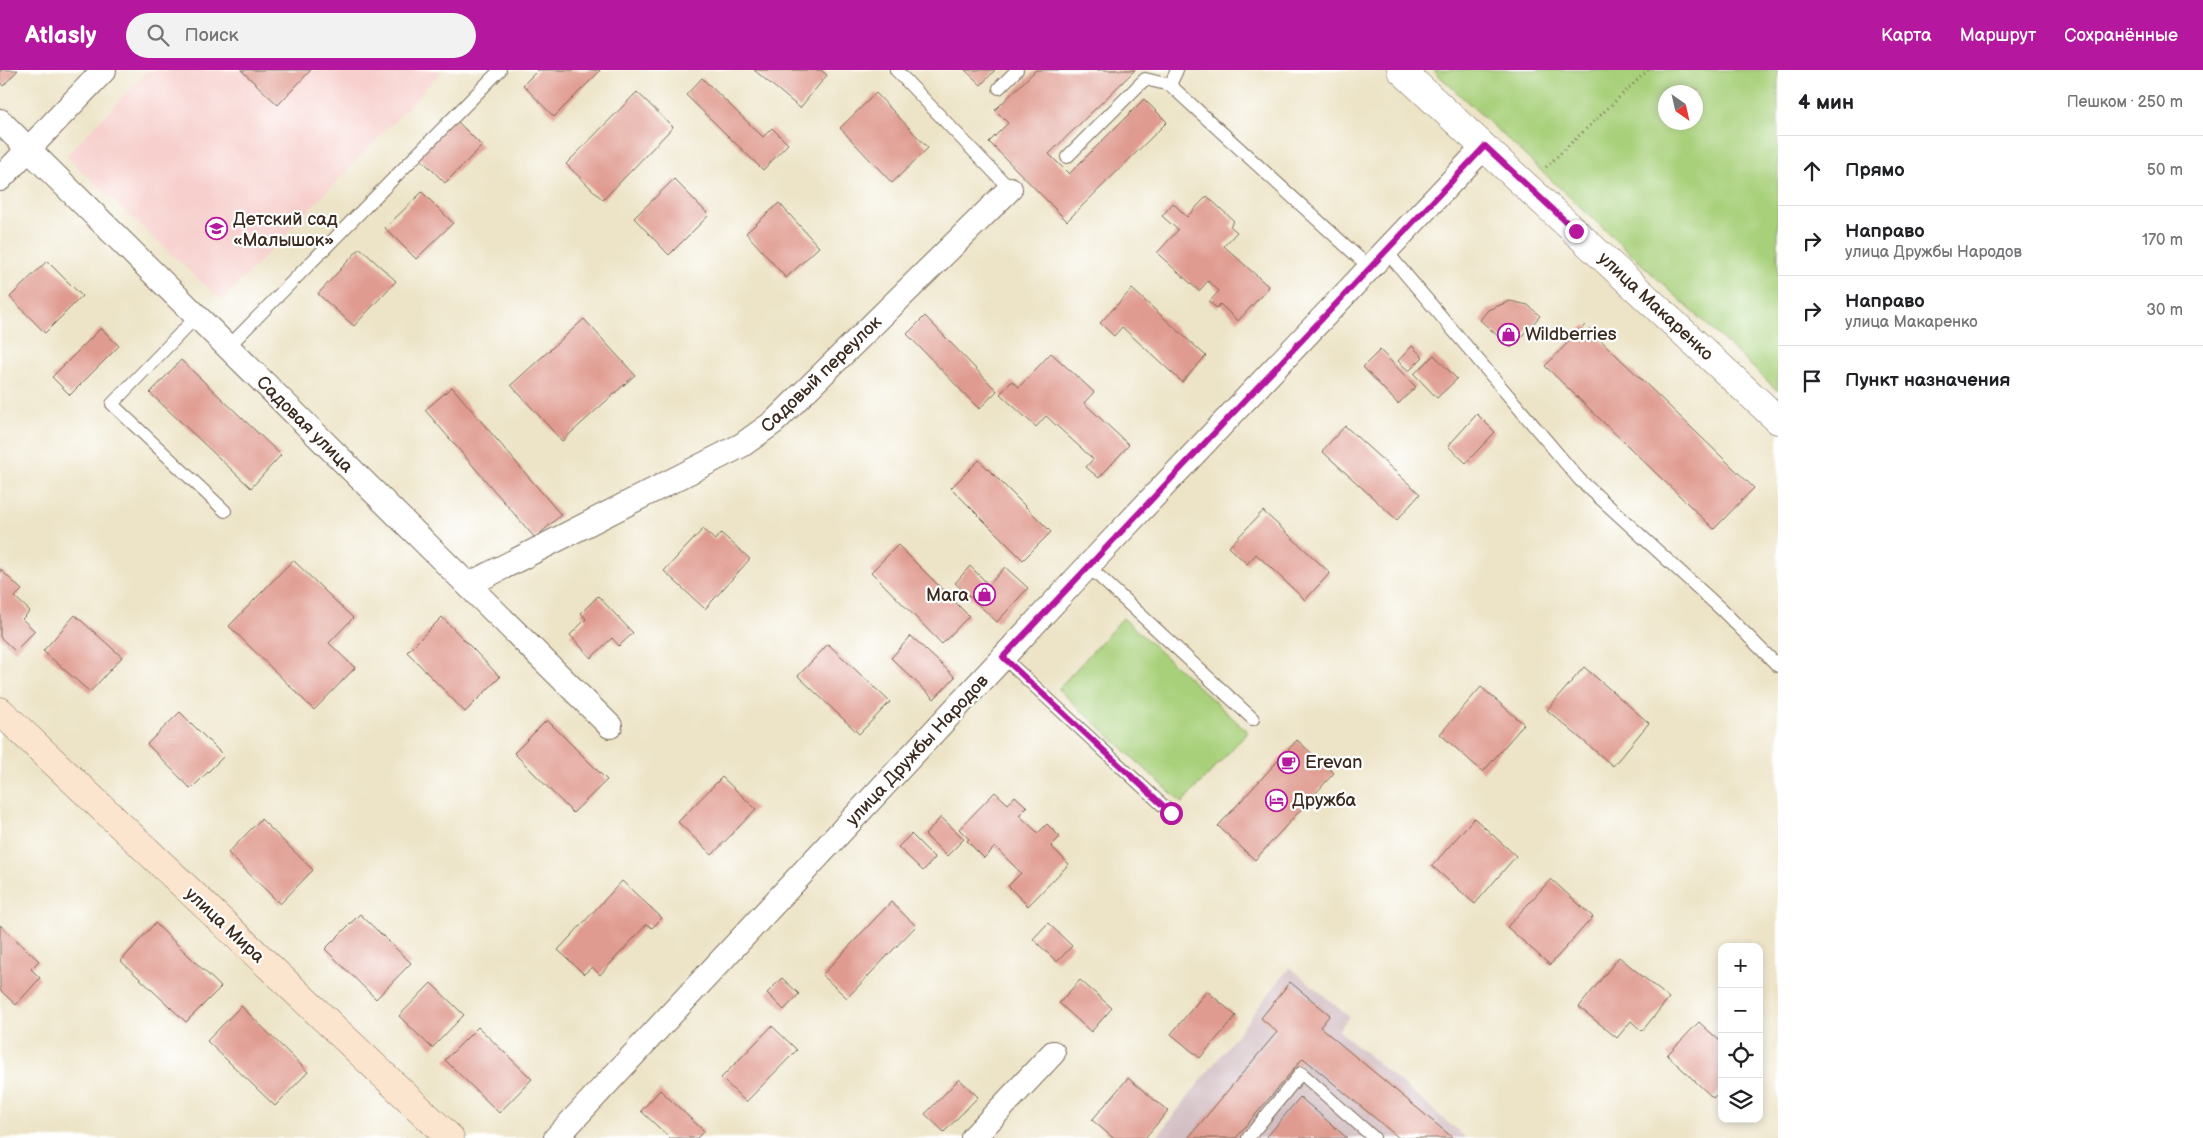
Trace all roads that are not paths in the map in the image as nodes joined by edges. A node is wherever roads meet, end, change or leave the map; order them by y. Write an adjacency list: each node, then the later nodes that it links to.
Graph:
1 (104, 70): 11 (street)
2 (500, 70): 17 (lane)
3 (896, 70): 14 (lane)
4 (1017, 70): 8 (lane)
5 (1177, 70): 7 (lane)
6 (1401, 70): 10 (street, улица Макаренко)
7 (1170, 85): 12 (lane); 15 (lane)
8 (999, 88)
9 (0, 121): 11 (street, Садовая улица)
10 (1485, 146): 15 (street, улица Дружбы Народов); 18 (street, улица Макаренко)
11 (28, 149): 13 (street); 16 (street, Садовая улица)
12 (1068, 157)
13 (0, 179)
14 (1010, 189): 21 (street, Садовый переулок)
15 (1378, 259): 20 (street, улица Дружбы Народов); 23 (lane)
16 (197, 316): 17 (street, Садовая улица); 19 (lane)
17 (228, 347): 21 (street, Садовая улица)
18 (1778, 420)
19 (225, 511)
20 (1088, 566): 22 (street, улица Дружбы Народов); 25 (lane)
21 (468, 585): 26 (street, Садовая улица)
22 (1003, 657): 27 (lane); 30 (street, улица Дружбы Народов)
23 (1778, 666)
24 (0, 712): 29 (main road, улица Мира)
25 (1253, 719)
26 (610, 726)
27 (1171, 813)
28 (1053, 1053): 31 (street)
29 (450, 1138)
30 (556, 1138)
31 (973, 1138)
32 (1248, 1138): 33 (lane)
33 (1374, 1138)

